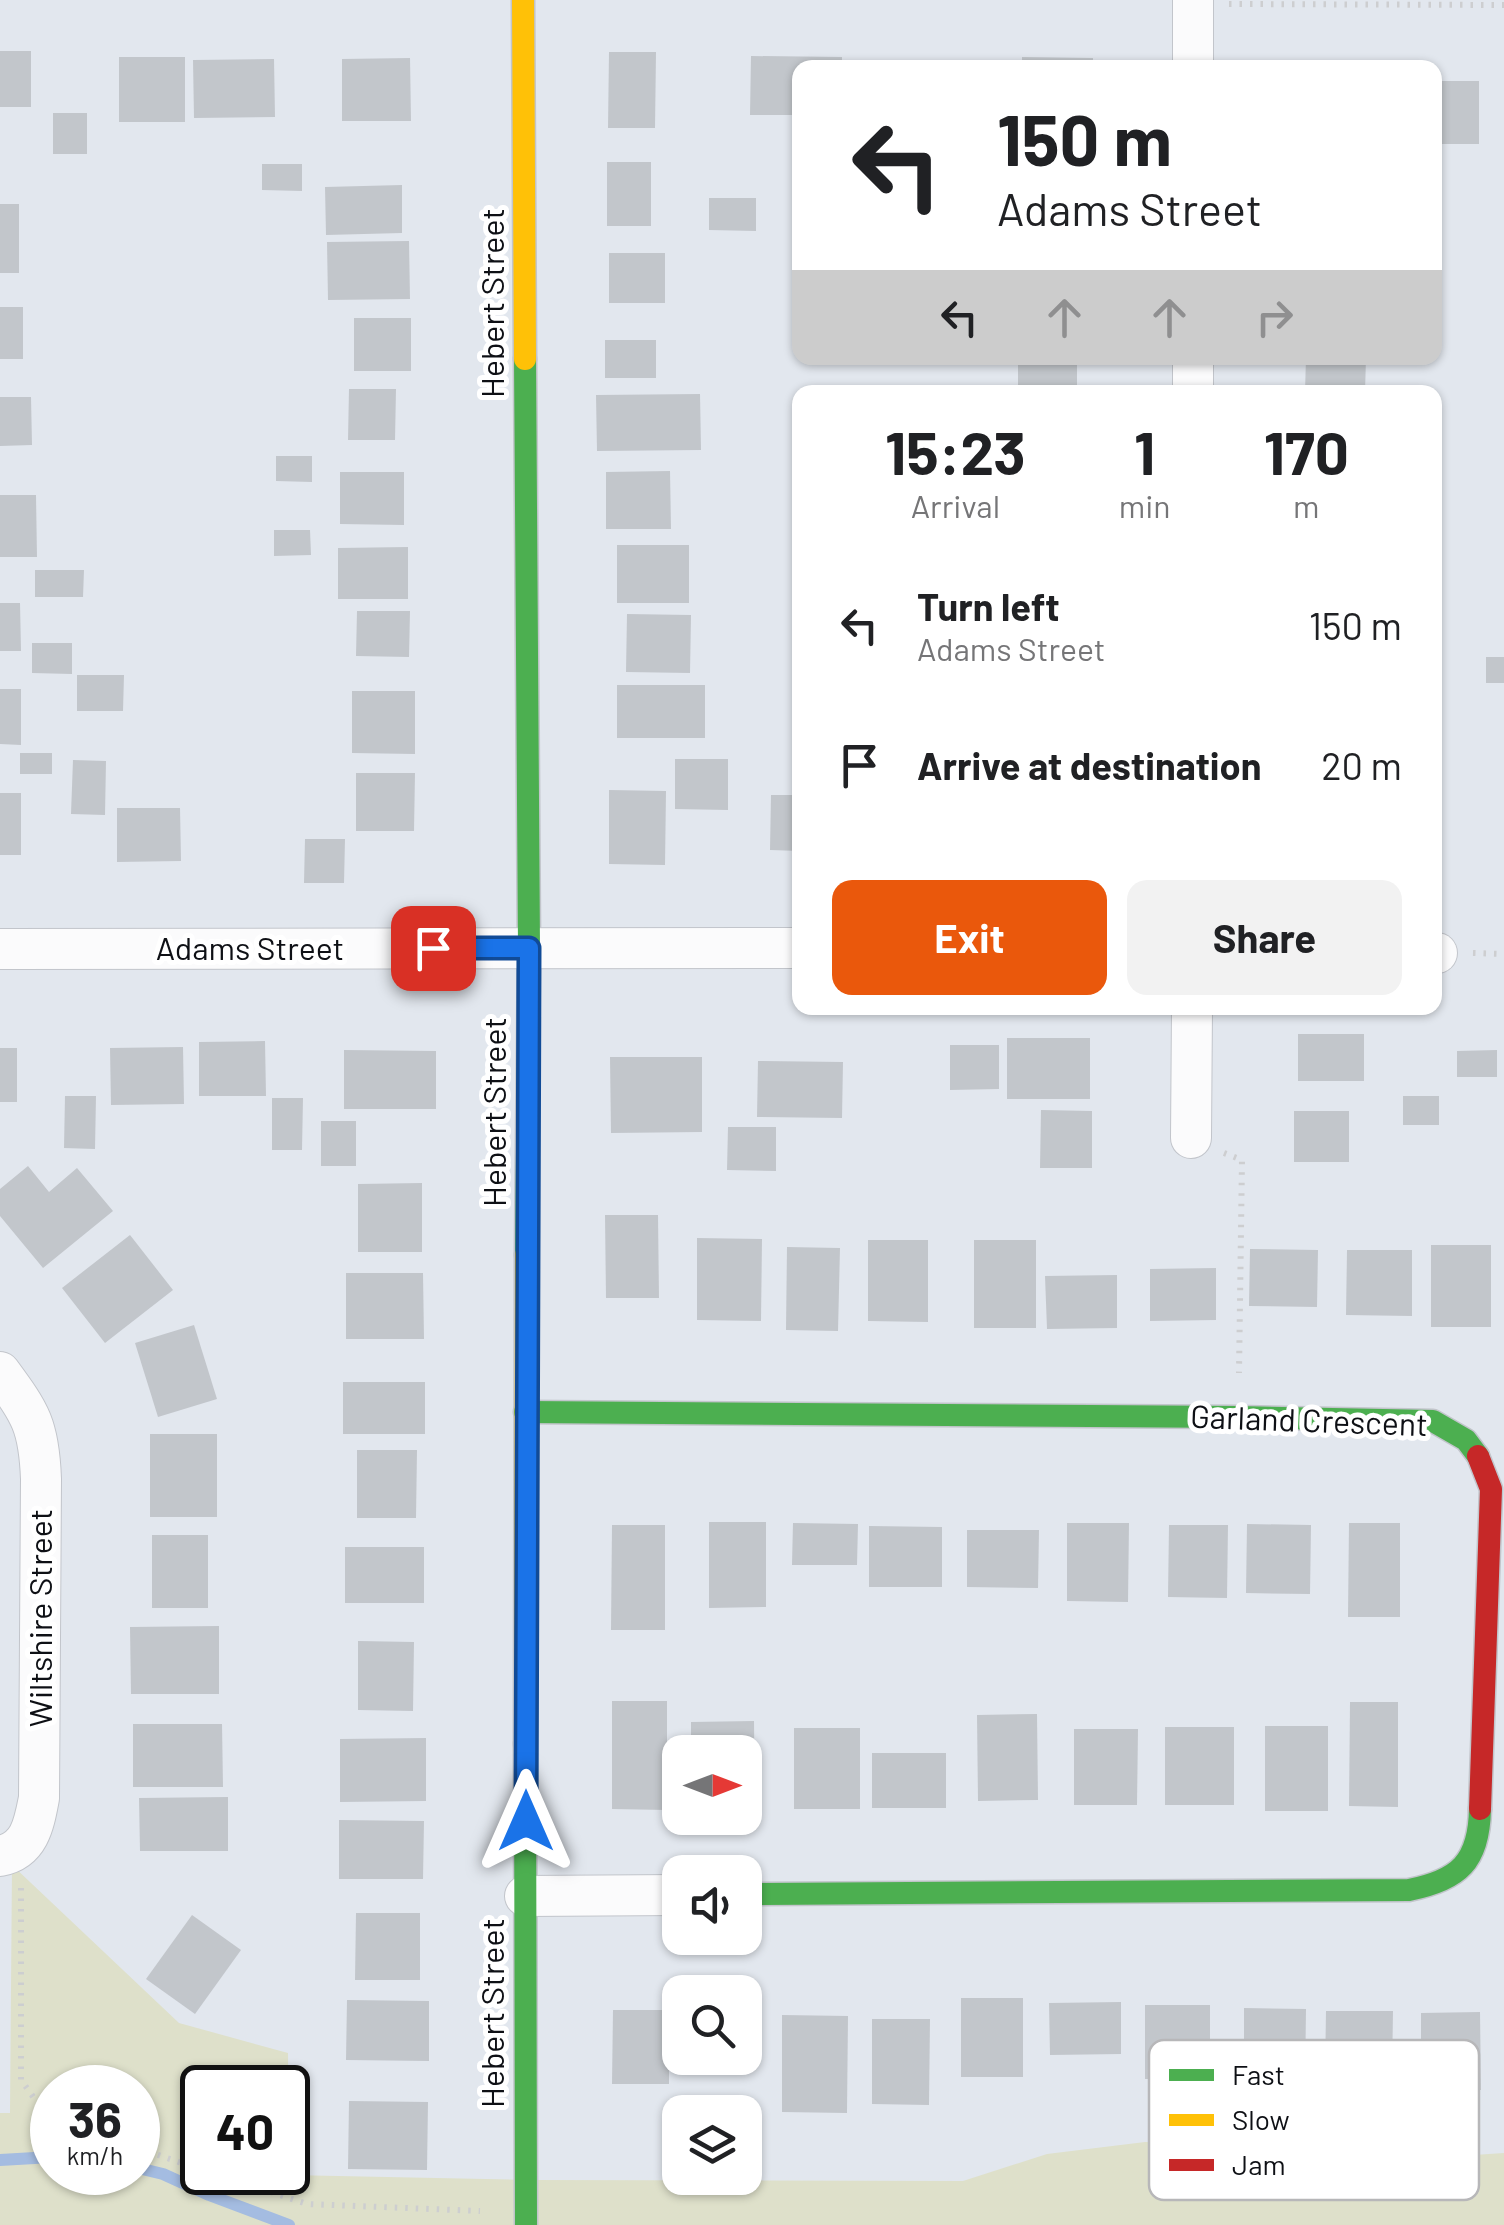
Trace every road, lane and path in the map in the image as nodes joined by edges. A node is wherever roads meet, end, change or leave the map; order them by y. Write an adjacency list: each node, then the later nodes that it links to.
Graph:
1 (524, 0): 5 (street, Hebert Street)
2 (1193, 2): 3 (path); 4 (street)
3 (1504, 5)
4 (1192, 60)
5 (529, 948): 6 (street, Adams Street); 7 (street, Adams Street); 11 (street, Hebert Street)
6 (792, 948)
7 (0, 949)
8 (1192, 1015): 9 (street)
9 (1190, 1138): 12 (path)
10 (0, 1372): 13 (street, Wiltshire Street)
11 (526, 1412): 12 (street, Garland Crescent); 16 (street, Hebert Street)
12 (1238, 1417): 14 (street, Garland Crescent)
13 (11, 1850): 17 (path)
14 (762, 1894)
15 (662, 1895): 16 (street)
16 (526, 1896): 19 (street, Hebert Street)
17 (30, 2092)
18 (280, 2195): 19 (path)
19 (526, 2219)

